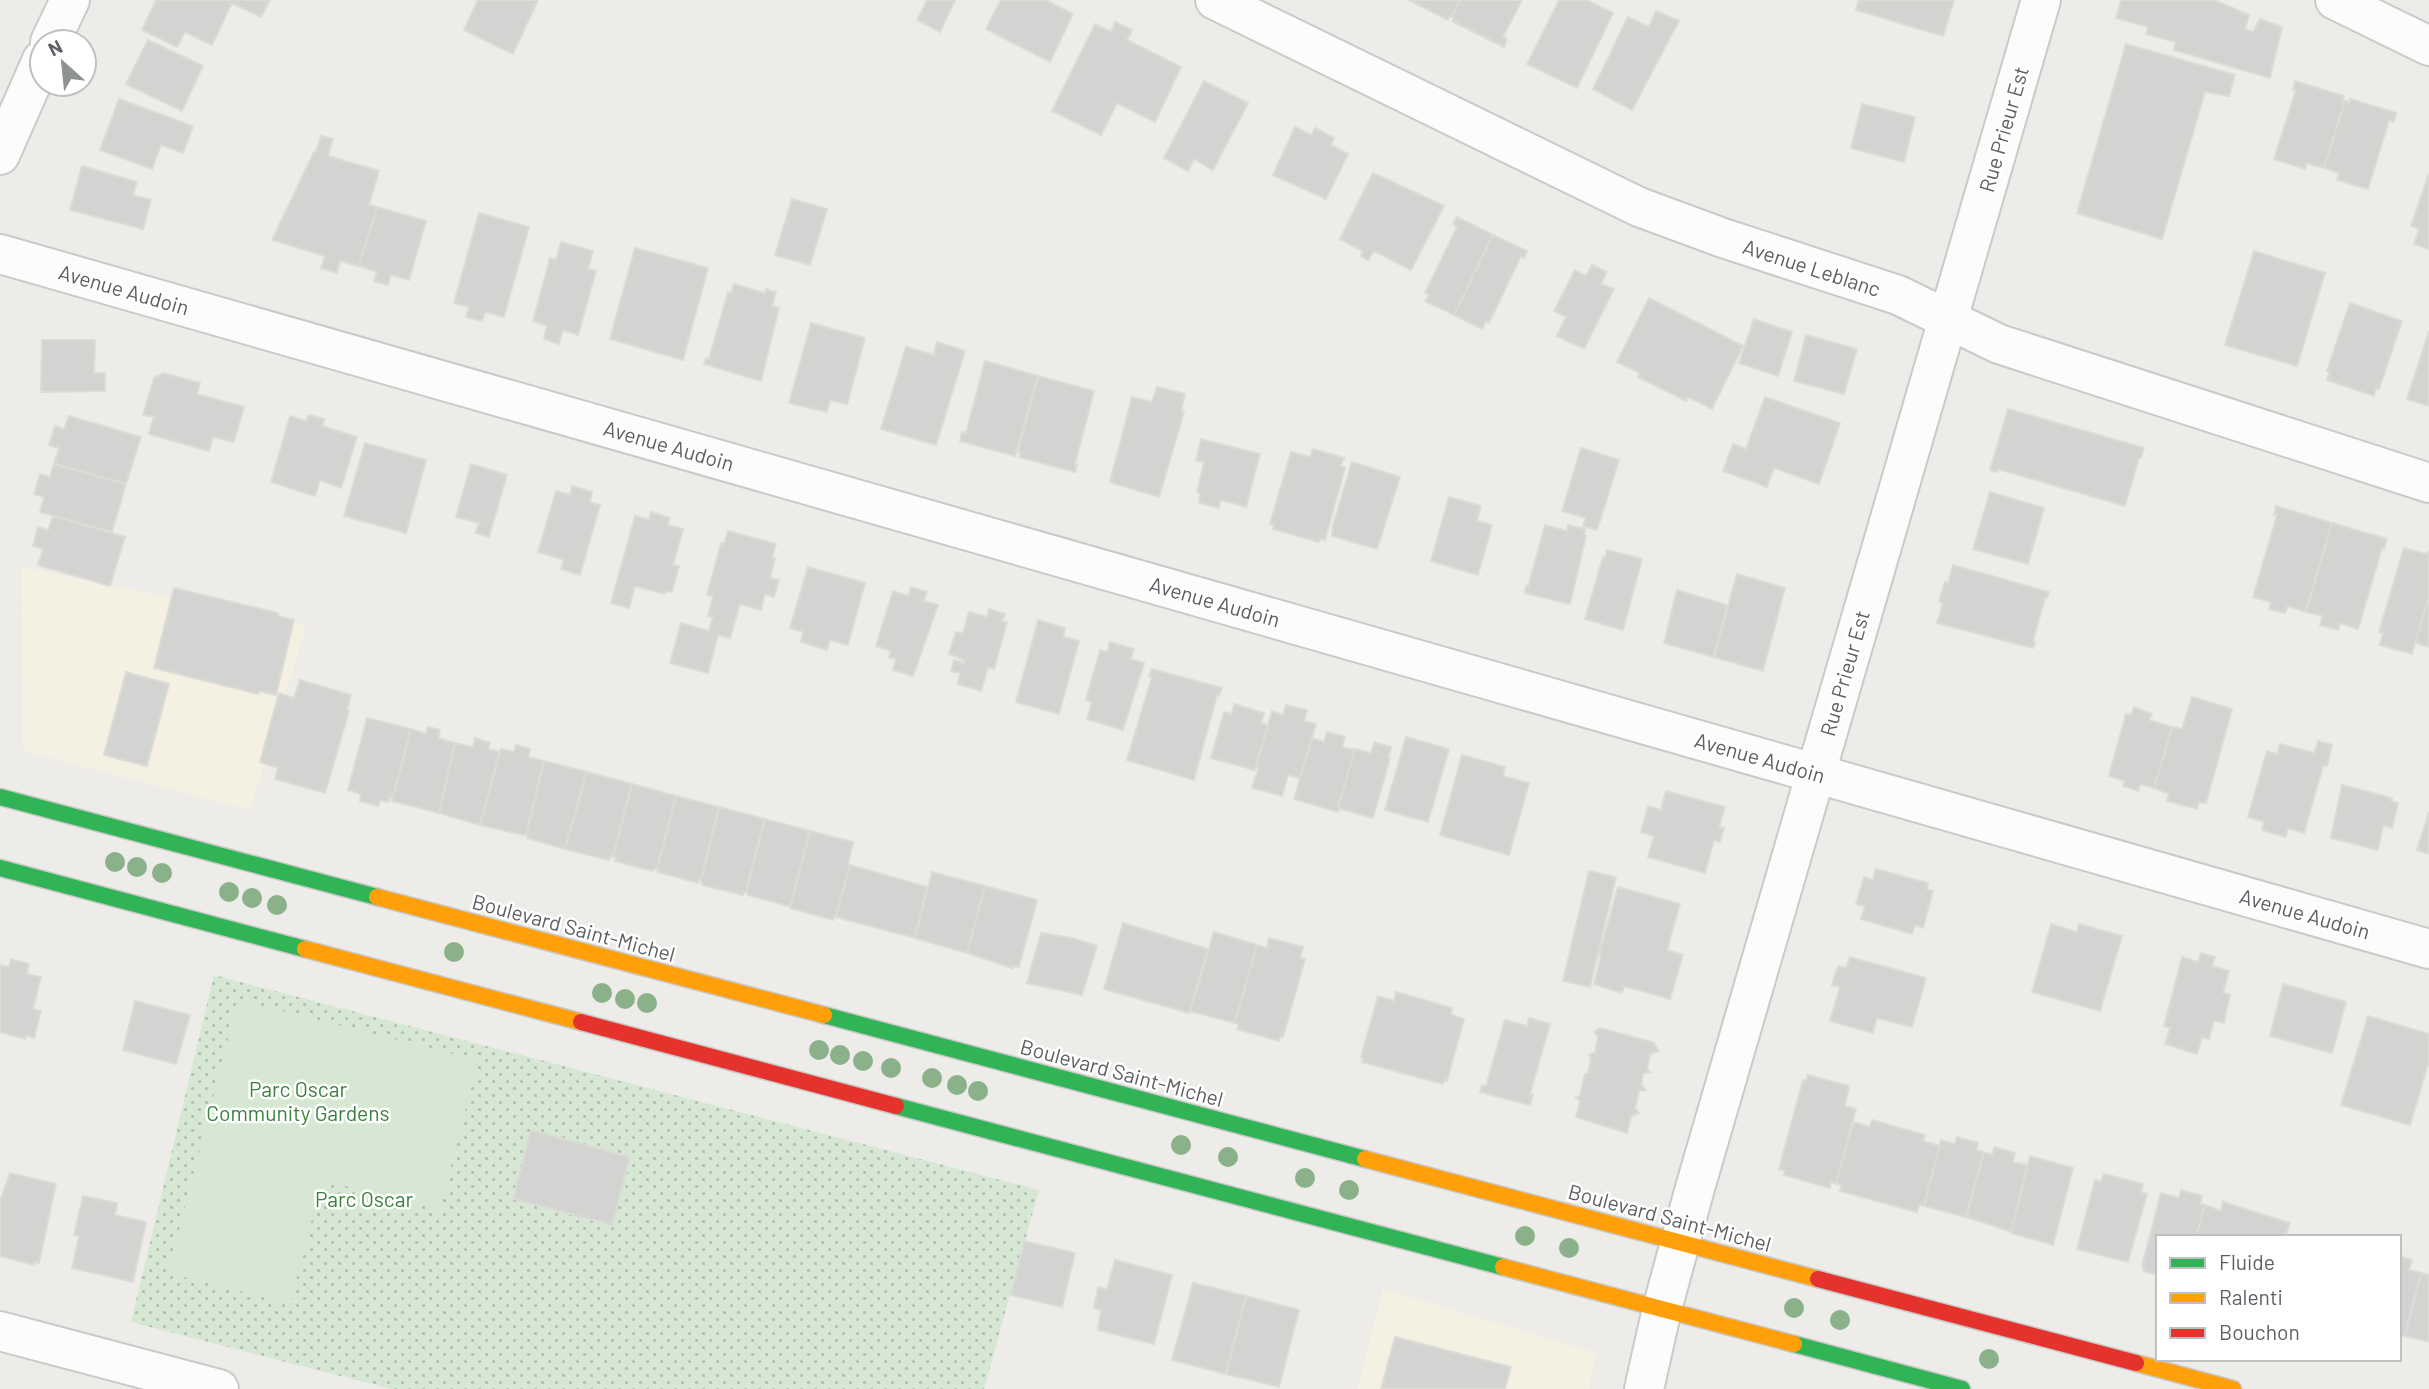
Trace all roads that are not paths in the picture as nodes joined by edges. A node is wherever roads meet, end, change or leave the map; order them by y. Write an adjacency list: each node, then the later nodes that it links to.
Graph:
1 (70, 0): 5 (street)
2 (1215, 0): 10 (street, Avenue Leblanc)
3 (2041, 0): 10 (street, Rue Prieur Est)
4 (2335, 0): 6 (street)
5 (57, 28)
6 (2429, 46)
7 (28, 92): 8 (street)
8 (0, 155)
9 (0, 254): 12 (street, Avenue Audoin)
10 (1948, 320): 11 (street, Avenue Leblanc); 12 (street, Rue Prieur Est)
11 (2429, 483)
12 (1815, 772): 15 (street, Avenue Audoin); 16 (street, Rue Prieur Est)
13 (0, 797): 16 (main road, Boulevard Saint-Michel)
14 (0, 868): 17 (main road)
15 (2429, 949)
16 (1681, 1242): 17 (street, Rue Prieur Est); 23 (main road, Boulevard Saint-Michel)
17 (1662, 1309): 21 (street, Rue Prieur Est); 22 (main road)
18 (0, 1331): 19 (street)
19 (123, 1376): 20 (street)
20 (219, 1389)
21 (1644, 1389)
22 (1962, 1389)
23 (2233, 1389)

